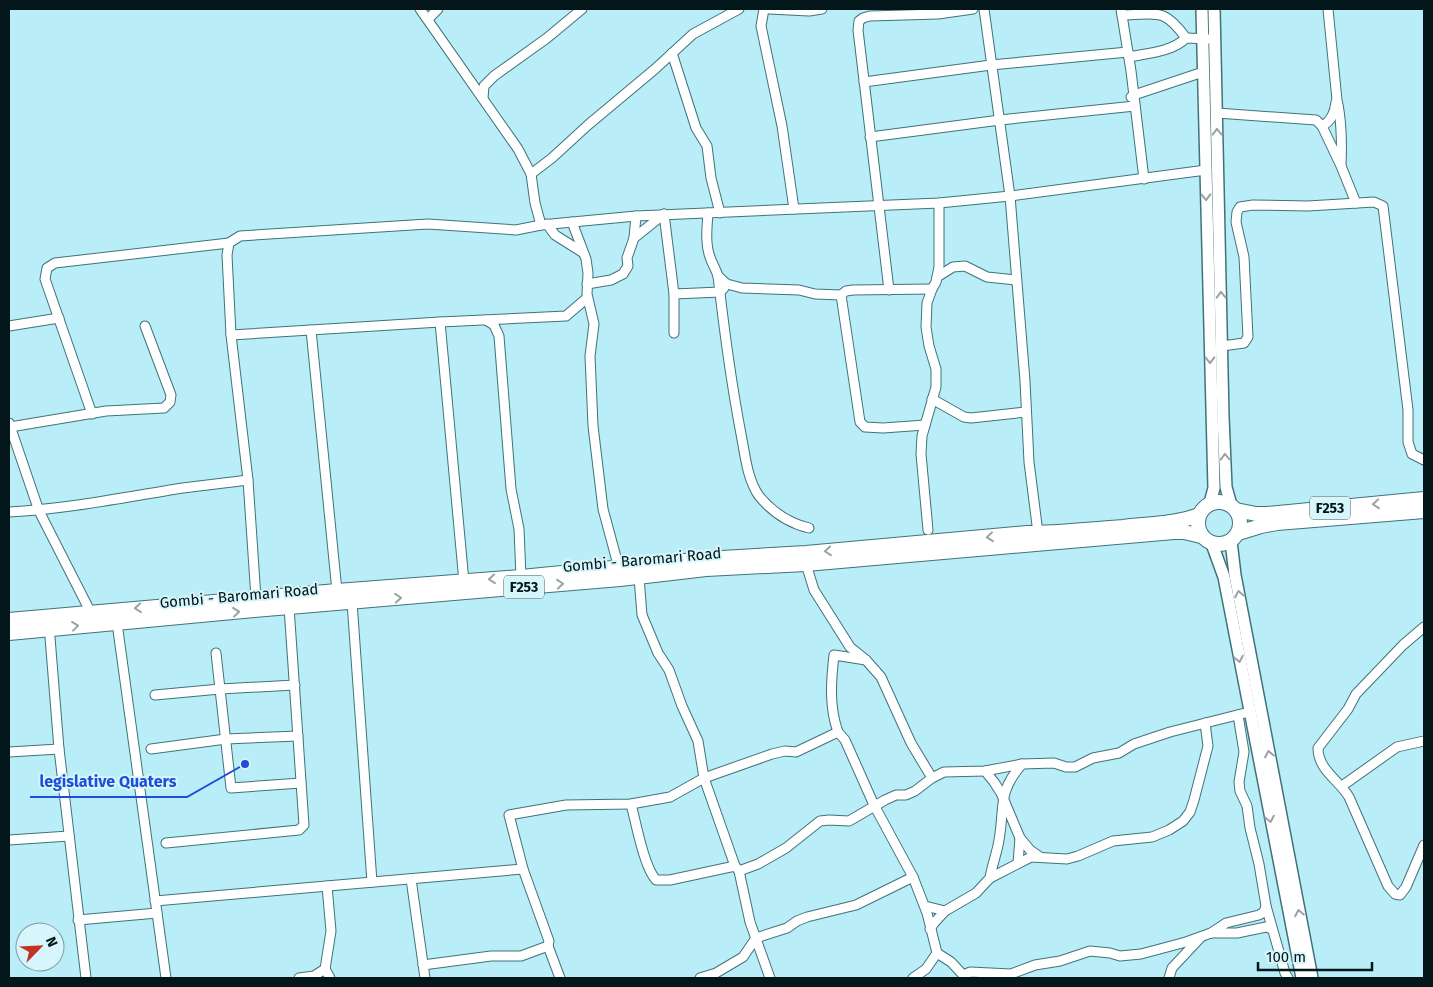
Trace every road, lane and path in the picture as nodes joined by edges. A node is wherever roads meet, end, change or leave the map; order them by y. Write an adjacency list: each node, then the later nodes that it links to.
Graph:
1 (420, 9): 15 (street)
2 (438, 9): 15 (street)
3 (582, 9): 24 (street)
4 (738, 9): 18 (street)
5 (764, 9): 40 (street)
6 (769, 9): 7 (street)
7 (822, 9)
8 (973, 9): 14 (street)
9 (984, 9): 20 (street)
10 (1202, 9): 17 (main road)
11 (1214, 9): 17 (main road)
12 (1328, 9): 25 (street)
13 (1121, 12): 16 (street); 19 (street)
14 (862, 13): 22 (street)
15 (428, 19): 24 (street)
16 (1186, 38): 17 (street); 19 (street)
17 (1208, 38): 21 (main road); 28 (main road)
18 (672, 53): 34 (street); 42 (street)
19 (1128, 54): 20 (street); 23 (street)
20 (991, 65): 22 (street); 29 (street)
21 (1204, 72): 23 (street); 33 (main road)
22 (864, 82): 31 (street)
23 (1134, 95): 26 (street); 27 (street)
24 (483, 98): 34 (street)
25 (1337, 100): 30 (street); 32 (street)
26 (1135, 106): 27 (street); 35 (street)
27 (1120, 107): 29 (street)
28 (1217, 114): 30 (street); 69 (main road, one-way to 28)
29 (1000, 120): 31 (street); 36 (street)
30 (1322, 126): 32 (street)
31 (870, 137): 39 (street)
32 (1341, 166): 38 (street)
33 (1206, 170): 35 (street); 78 (main road, one-way to 78)
34 (531, 174): 46 (street)
35 (1144, 179): 36 (street)
36 (1010, 196): 37 (street); 52 (street)
37 (939, 203): 39 (street); 51 (street)
38 (1356, 203): 69 (street); 75 (street)
39 (879, 206): 40 (street); 56 (street)
40 (794, 210): 42 (street)
41 (708, 213): 42 (street); 43 (street); 50 (street)
42 (720, 213)
43 (664, 214): 44 (street); 47 (street); 58 (street)
44 (636, 216): 45 (street); 47 (street)
45 (572, 222): 46 (street); 49 (street)
46 (544, 225): 48 (street); 49 (street)
47 (634, 238): 53 (street)
48 (229, 243): 61 (street); 68 (street)
49 (582, 252): 53 (street)
50 (718, 276): 54 (street); 57 (street)
51 (937, 277): 52 (street); 55 (street)
52 (1016, 280): 71 (street)
53 (587, 284): 60 (street)
54 (727, 284): 57 (street); 59 (street)
55 (932, 289): 56 (street); 70 (street)
56 (889, 290): 59 (street)
57 (720, 292): 58 (street); 84 (street)
58 (674, 294): 67 (street)
59 (841, 295): 74 (street)
60 (587, 298): 62 (street); 90 (street)
61 (59, 318): 64 (street); 72 (street)
62 (486, 320): 63 (street); 91 (street)
63 (440, 322): 66 (street); 93 (street)
64 (9, 326)
65 (145, 326): 72 (street)
66 (311, 330): 68 (street); 94 (street)
67 (674, 333)
68 (231, 335): 76 (street)
69 (1222, 346): 79 (main road, one-way to 69)
70 (932, 399): 71 (street); 74 (street)
71 (1026, 412): 87 (street)
72 (92, 414): 73 (street)
73 (10, 425): 80 (street)
74 (925, 425): 85 (street)
75 (1424, 460)
76 (248, 480): 80 (street); 95 (street)
77 (1424, 499): 79 (main road, F253, one-way to 79)
78 (1210, 503): 79 (main road, F253); 83 (main road)
79 (1233, 508): 86 (main road)
80 (39, 511): 82 (street); 99 (street)
81 (1424, 511): 86 (main road, F253)
82 (9, 512)
83 (1199, 515): 87 (main road, F253); 88 (main road)
84 (809, 528)
85 (928, 530)
86 (1234, 537): 88 (main road, F253); 171 (main road, one-way to 86)
87 (1039, 538): 88 (main road, F253); 89 (main road, Gombi - Baromari Road / F253); 90 (main road, Gombi - Baromari Road / F253, one-way to 90)
88 (1207, 540): 110 (main road, one-way to 110)
89 (806, 564): 92 (main road, Gombi - Baromari Road / F253); 106 (street)
90 (620, 573): 91 (main road, Gombi - Baromari Road / F253); 92 (main road, Gombi - Baromari Road / F253); 96 (main road, Gombi - Baromari Road / F253, one-way to 90)
91 (521, 577): 93 (main road, Gombi - Baromari Road / F253, one-way to 93)
92 (639, 577): 121 (street)
93 (464, 582): 94 (main road, Gombi - Baromari Road / F253)
94 (336, 591): 95 (main road, Gombi - Baromari Road / F253)
95 (256, 598): 98 (main road, Gombi - Baromari Road / F253)
96 (352, 602): 97 (main road, Gombi - Baromari Road / F253); 140 (street)
97 (290, 607): 98 (main road, Gombi - Baromari Road / F253, one-way to 97); 107 (street)
98 (198, 609): 99 (main road, Gombi - Baromari Road / F253, one-way to 99); 102 (main road, Gombi - Baromari Road / F253)
99 (91, 613): 101 (main road, Gombi - Baromari Road / F253)
100 (9, 620): 101 (main road, Gombi - Baromari Road / F253)
101 (49, 623): 102 (main road, Gombi - Baromari Road / F253, one-way to 102); 104 (main road, Gombi - Baromari Road / F253); 116 (street)
102 (117, 623): 142 (street)
103 (1424, 627): 124 (street)
104 (9, 633)
105 (216, 653): 108 (street)
106 (866, 660): 112 (street); 122 (street)
107 (295, 685): 108 (street); 113 (street)
108 (220, 689): 109 (street); 114 (street)
109 (155, 696)
110 (1244, 713): 111 (street); 144 (street); 170 (main road, one-way to 170)
111 (1204, 723): 119 (street); 133 (street)
112 (838, 732): 121 (street); 127 (street)
113 (298, 736): 114 (street); 123 (street)
114 (226, 740): 117 (street); 123 (street)
115 (1424, 741): 124 (street)
116 (59, 749): 118 (street); 128 (street)
117 (151, 749)
118 (9, 752)
119 (1022, 764): 120 (street); 125 (street)
120 (985, 771): 122 (street); 125 (street)
121 (704, 778): 126 (street); 135 (street)
122 (932, 778): 127 (street)
123 (301, 783): 131 (street)
124 (1342, 786): 132 (street)
125 (1003, 798): 129 (street); 138 (street)
126 (631, 804): 135 (street); 136 (street)
127 (874, 805): 135 (street); 137 (street)
128 (69, 836): 130 (street); 147 (street)
129 (1020, 838): 133 (street); 134 (street)
130 (9, 840)
131 (166, 843)
132 (1424, 845)
133 (1040, 857): 134 (street)
134 (1018, 862): 138 (street)
135 (737, 868): 152 (street)
136 (523, 869): 139 (street); 153 (street)
137 (913, 876): 143 (street); 152 (street)
138 (990, 878): 145 (street)
139 (411, 879): 140 (street); 155 (street)
140 (372, 882): 141 (street)
141 (327, 886): 142 (street); 156 (street)
142 (156, 901): 146 (street)
143 (925, 906): 145 (street); 148 (street)
144 (1266, 906): 149 (street); 150 (street)
145 (945, 911): 148 (street)
146 (157, 913): 147 (street); 160 (street)
147 (78, 920): 159 (street)
148 (930, 929): 154 (street)
149 (1272, 929): 150 (street); 169 (street)
150 (1211, 933): 151 (street)
151 (1201, 937): 158 (street); 168 (street)
152 (756, 938): 157 (street); 166 (street)
153 (548, 946): 155 (street); 164 (street)
154 (937, 953): 158 (street); 167 (street)
155 (423, 965): 163 (street)
156 (325, 969): 161 (street); 162 (street)
157 (717, 976): 165 (street)
158 (965, 977)
159 (86, 978)
160 (166, 978)
161 (299, 978)
162 (330, 978)
163 (425, 978)
164 (560, 978)
165 (700, 978)
166 (770, 978)
167 (913, 978)
168 (1169, 978)
169 (1288, 978)
170 (1301, 978)
171 (1312, 978)

